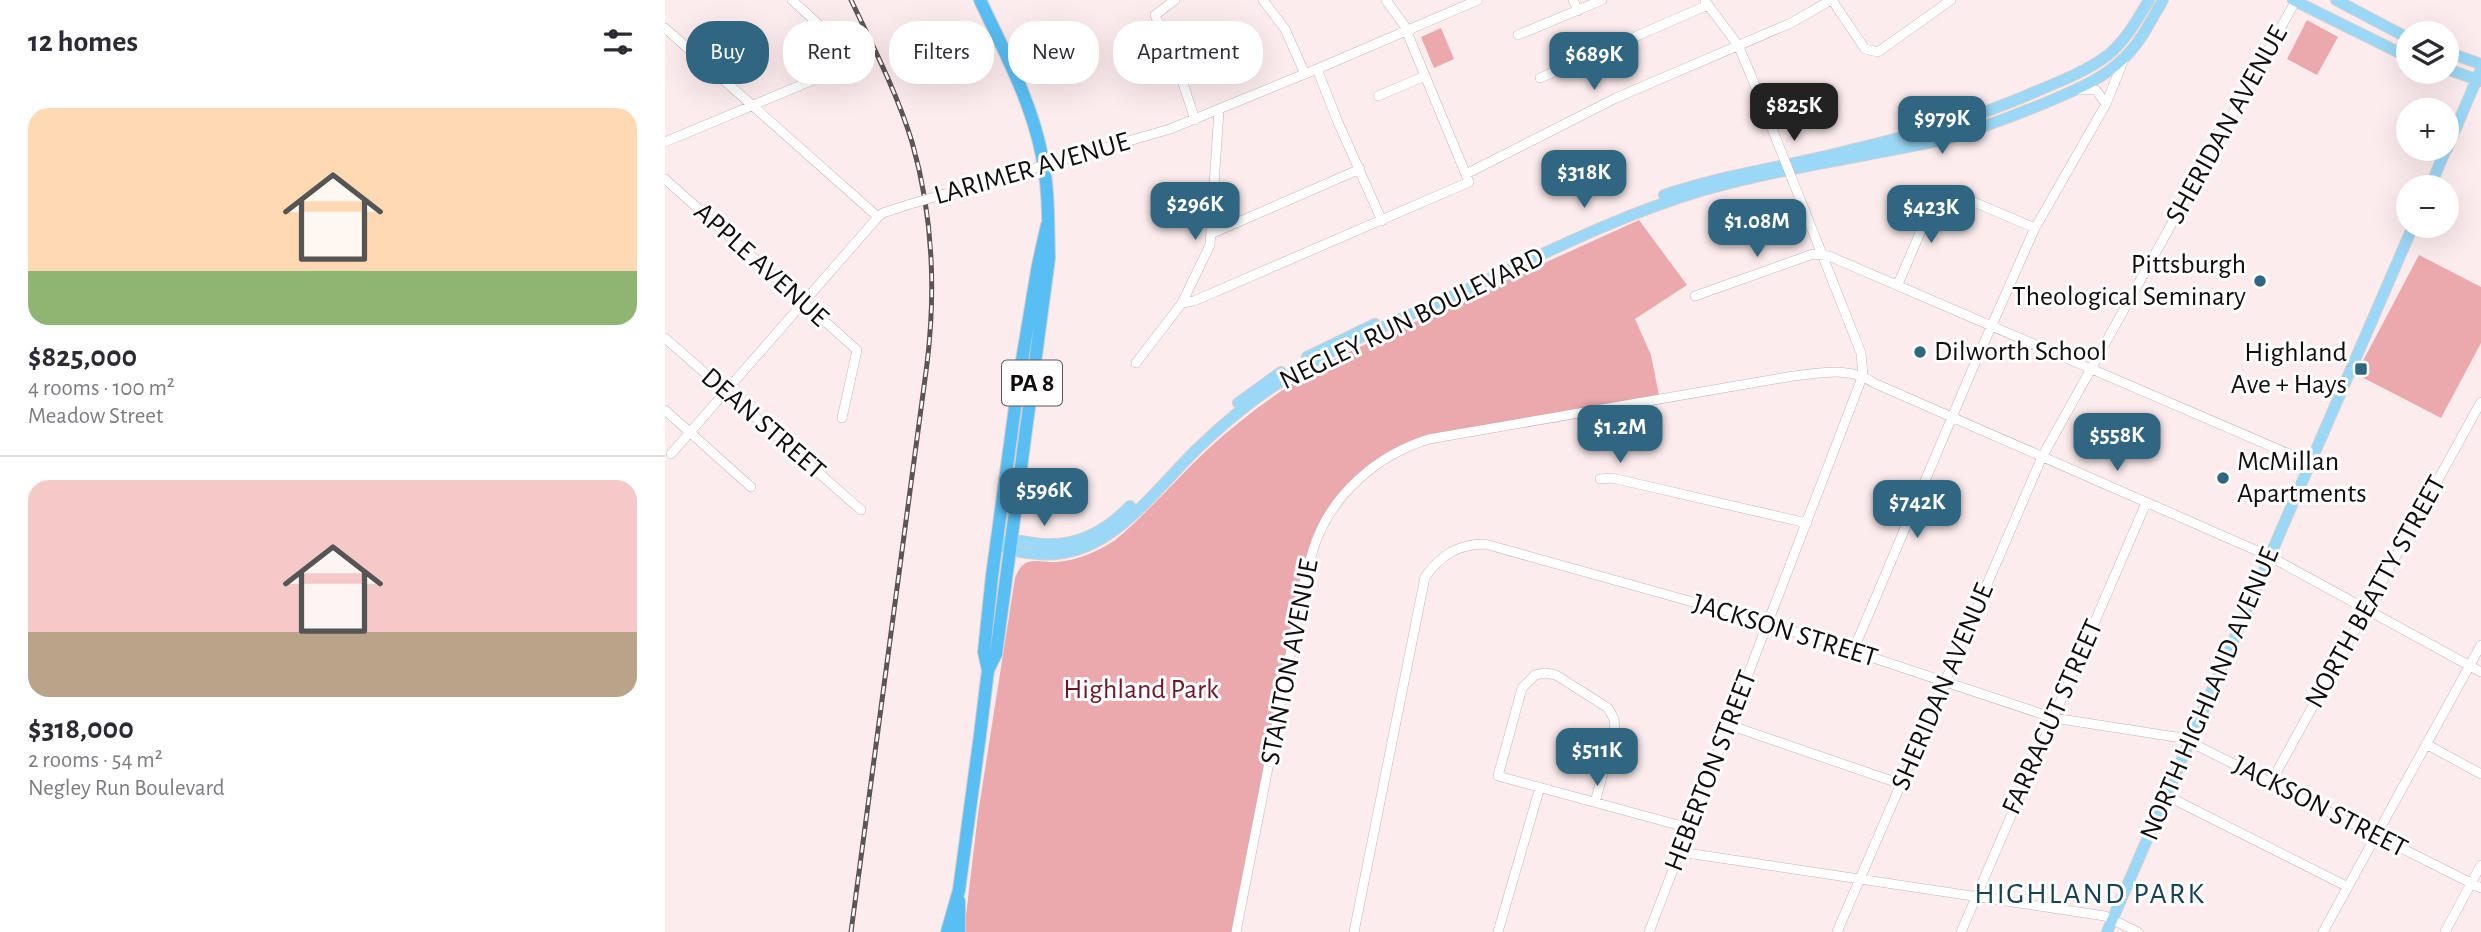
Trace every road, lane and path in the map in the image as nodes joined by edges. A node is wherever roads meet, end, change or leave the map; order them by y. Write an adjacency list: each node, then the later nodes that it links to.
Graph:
1 (792, 0): 34 (street)
2 (980, 0): 44 (highway, PA 8)
3 (1175, 0): 36 (street)
4 (1263, 0): 28 (street)
5 (1386, 0): 18 (street)
6 (1478, 0): 18 (street, LARIMER AVENUE)
7 (1573, 0): 16 (street)
8 (1602, 0): 16 (street)
9 (1832, 0): 10 (street); 21 (street)
10 (1951, 0)
11 (2148, 0): 73 (main road, NEGLEY RUN BOULEVARD)
12 (2163, 0): 23 (main road, NEGLEY RUN BOULEVARD)
13 (2336, 0): 19 (main road)
14 (2294, 1): 22 (main road); 56 (street, SHERIDAN AVENUE)
15 (1706, 3): 21 (street); 30 (street)
16 (1578, 10): 20 (street)
17 (665, 28): 34 (street)
18 (1406, 31): 25 (street, LARIMER AVENUE); 29 (street)
19 (2396, 32)
20 (1518, 35)
21 (1738, 45): 40 (street); 48 (street, bridge)
22 (2396, 51)
23 (2124, 59): 31 (main road, NEGLEY RUN BOULEVARD); 33 (street)
24 (2459, 60): 27 (main road)
25 (1317, 69): 28 (street, LARIMER AVENUE); 39 (street)
26 (2459, 70): 27 (main road)
27 (2480, 73): 37 (main road)
28 (1304, 74): 35 (street, LARIMER AVENUE)
29 (1425, 76): 32 (street); 40 (street)
30 (1540, 78)
31 (2078, 90): 33 (street); 73 (main road, NEGLEY RUN BOULEVARD)
32 (1378, 96)
33 (2106, 104): 45 (street)
34 (751, 106): 38 (street); 42 (street)
35 (1219, 110): 36 (street, LARIMER AVENUE); 46 (street)
36 (1195, 120): 42 (street, LARIMER AVENUE, bridge)
37 (2459, 121)
38 (665, 142)
39 (1360, 169): 43 (street); 46 (street)
40 (1466, 174): 43 (street)
41 (665, 179): 51 (street, APPLE AVENUE)
42 (878, 217): 51 (street, LARIMER AVENUE)
43 (1382, 220): 52 (street)
44 (1047, 225): 72 (highway, PA 8); 73 (highway, PA 8)
45 (2035, 228): 49 (street); 53 (street)
46 (1211, 234): 52 (street)
47 (2408, 238): 66 (main road, NORTH HIGHLAND AVENUE)
48 (1822, 255): 49 (street); 50 (street); 57 (street)
49 (1898, 284): 53 (street)
50 (1695, 296)
51 (803, 303): 58 (street, LARIMER AVENUE); 61 (street, APPLE AVENUE)
52 (1182, 303): 55 (street)
53 (1993, 326): 56 (street); 62 (street)
54 (665, 338): 58 (street, DEAN STREET)
55 (1136, 363)
56 (2092, 368): 65 (street, SHERIDAN AVENUE); 66 (street)
57 (1863, 375): 62 (street, STANTON AVENUE); 71 (street, HEBERTON STREET); 106 (street, STANTON AVENUE)
58 (725, 390): 63 (street, LARIMER AVENUE); 70 (street, DEAN STREET)
59 (2481, 402): 75 (street, NORTH BEATTY STREET)
60 (665, 410): 63 (street)
61 (842, 418)
62 (1952, 418): 65 (street, STANTON AVENUE); 78 (street)
63 (689, 431): 64 (street, LARIMER AVENUE); 68 (street)
64 (671, 454)
65 (2042, 457): 69 (street, STANTON AVENUE); 82 (street, SHERIDAN AVENUE)
66 (2310, 463): 74 (main road, NORTH HIGHLAND AVENUE)
67 (1599, 479): 71 (street)
68 (751, 486)
69 (2146, 503): 74 (street, STANTON AVENUE); 83 (street, FARRAGUT STREET)
70 (861, 510)
71 (1807, 523): 76 (street, HEBERTON STREET)
72 (997, 544): 73 (main road, NEGLEY RUN BOULEVARD); 80 (highway, PA 8)
73 (1010, 545): 80 (highway, PA 8)
74 (2269, 556): 75 (street, STANTON AVENUE); 85 (main road, NORTH HIGHLAND AVENUE)
75 (2367, 610): 79 (street, STANTON AVENUE); 88 (street, NORTH BEATTY STREET)
76 (1768, 623): 78 (street, JACKSON STREET); 84 (street, HEBERTON STREET); 107 (street, JACKSON STREET)
77 (2481, 645): 79 (street)
78 (1853, 651): 82 (street, JACKSON STREET)
79 (2470, 666): 81 (street, STANTON AVENUE); 86 (street)
80 (988, 670): 101 (highway, PA 8)
81 (2481, 672)
82 (1945, 682): 83 (street, JACKSON STREET); 89 (street, SHERIDAN AVENUE)
83 (2054, 718): 85 (street, JACKSON STREET); 102 (street, FARRAGUT STREET)
84 (1729, 725): 89 (street); 93 (street, HEBERTON STREET)
85 (2190, 742): 88 (street, JACKSON STREET); 91 (main road, NORTH HIGHLAND AVENUE)
86 (2426, 744): 87 (street); 94 (street)
87 (2481, 774)
88 (2271, 782): 94 (street, JACKSON STREET)
89 (1901, 783): 97 (street, SHERIDAN AVENUE)
90 (1540, 787): 92 (street); 92 (street); 108 (street)
91 (2167, 796): 99 (street); 103 (main road, NORTH HIGHLAND AVENUE)
92 (1595, 802): 93 (street)
93 (1689, 828): 95 (street, HEBERTON STREET)
94 (2376, 835): 98 (street, JACKSON STREET); 99 (street)
95 (1679, 852): 97 (street); 109 (street, HEBERTON STREET)
96 (2481, 865): 98 (street)
97 (1860, 878): 102 (street); 110 (street, SHERIDAN AVENUE)
98 (2471, 884): 100 (street, JACKSON STREET); 115 (street)
99 (2348, 887): 114 (street)
100 (2481, 888)
101 (959, 890): 104 (highway, PA 8); 105 (highway, PA 8)
102 (1976, 896): 103 (street); 111 (street, FARRAGUT STREET)
103 (2113, 919): 112 (main road, NORTH HIGHLAND AVENUE); 113 (street)
104 (947, 932)
105 (959, 932)
106 (1236, 932)
107 (1354, 932)
108 (1497, 932)
109 (1649, 932)
110 (1837, 932)
111 (1961, 932)
112 (2107, 932)
113 (2138, 932)
114 (2323, 932)
115 (2445, 932)

